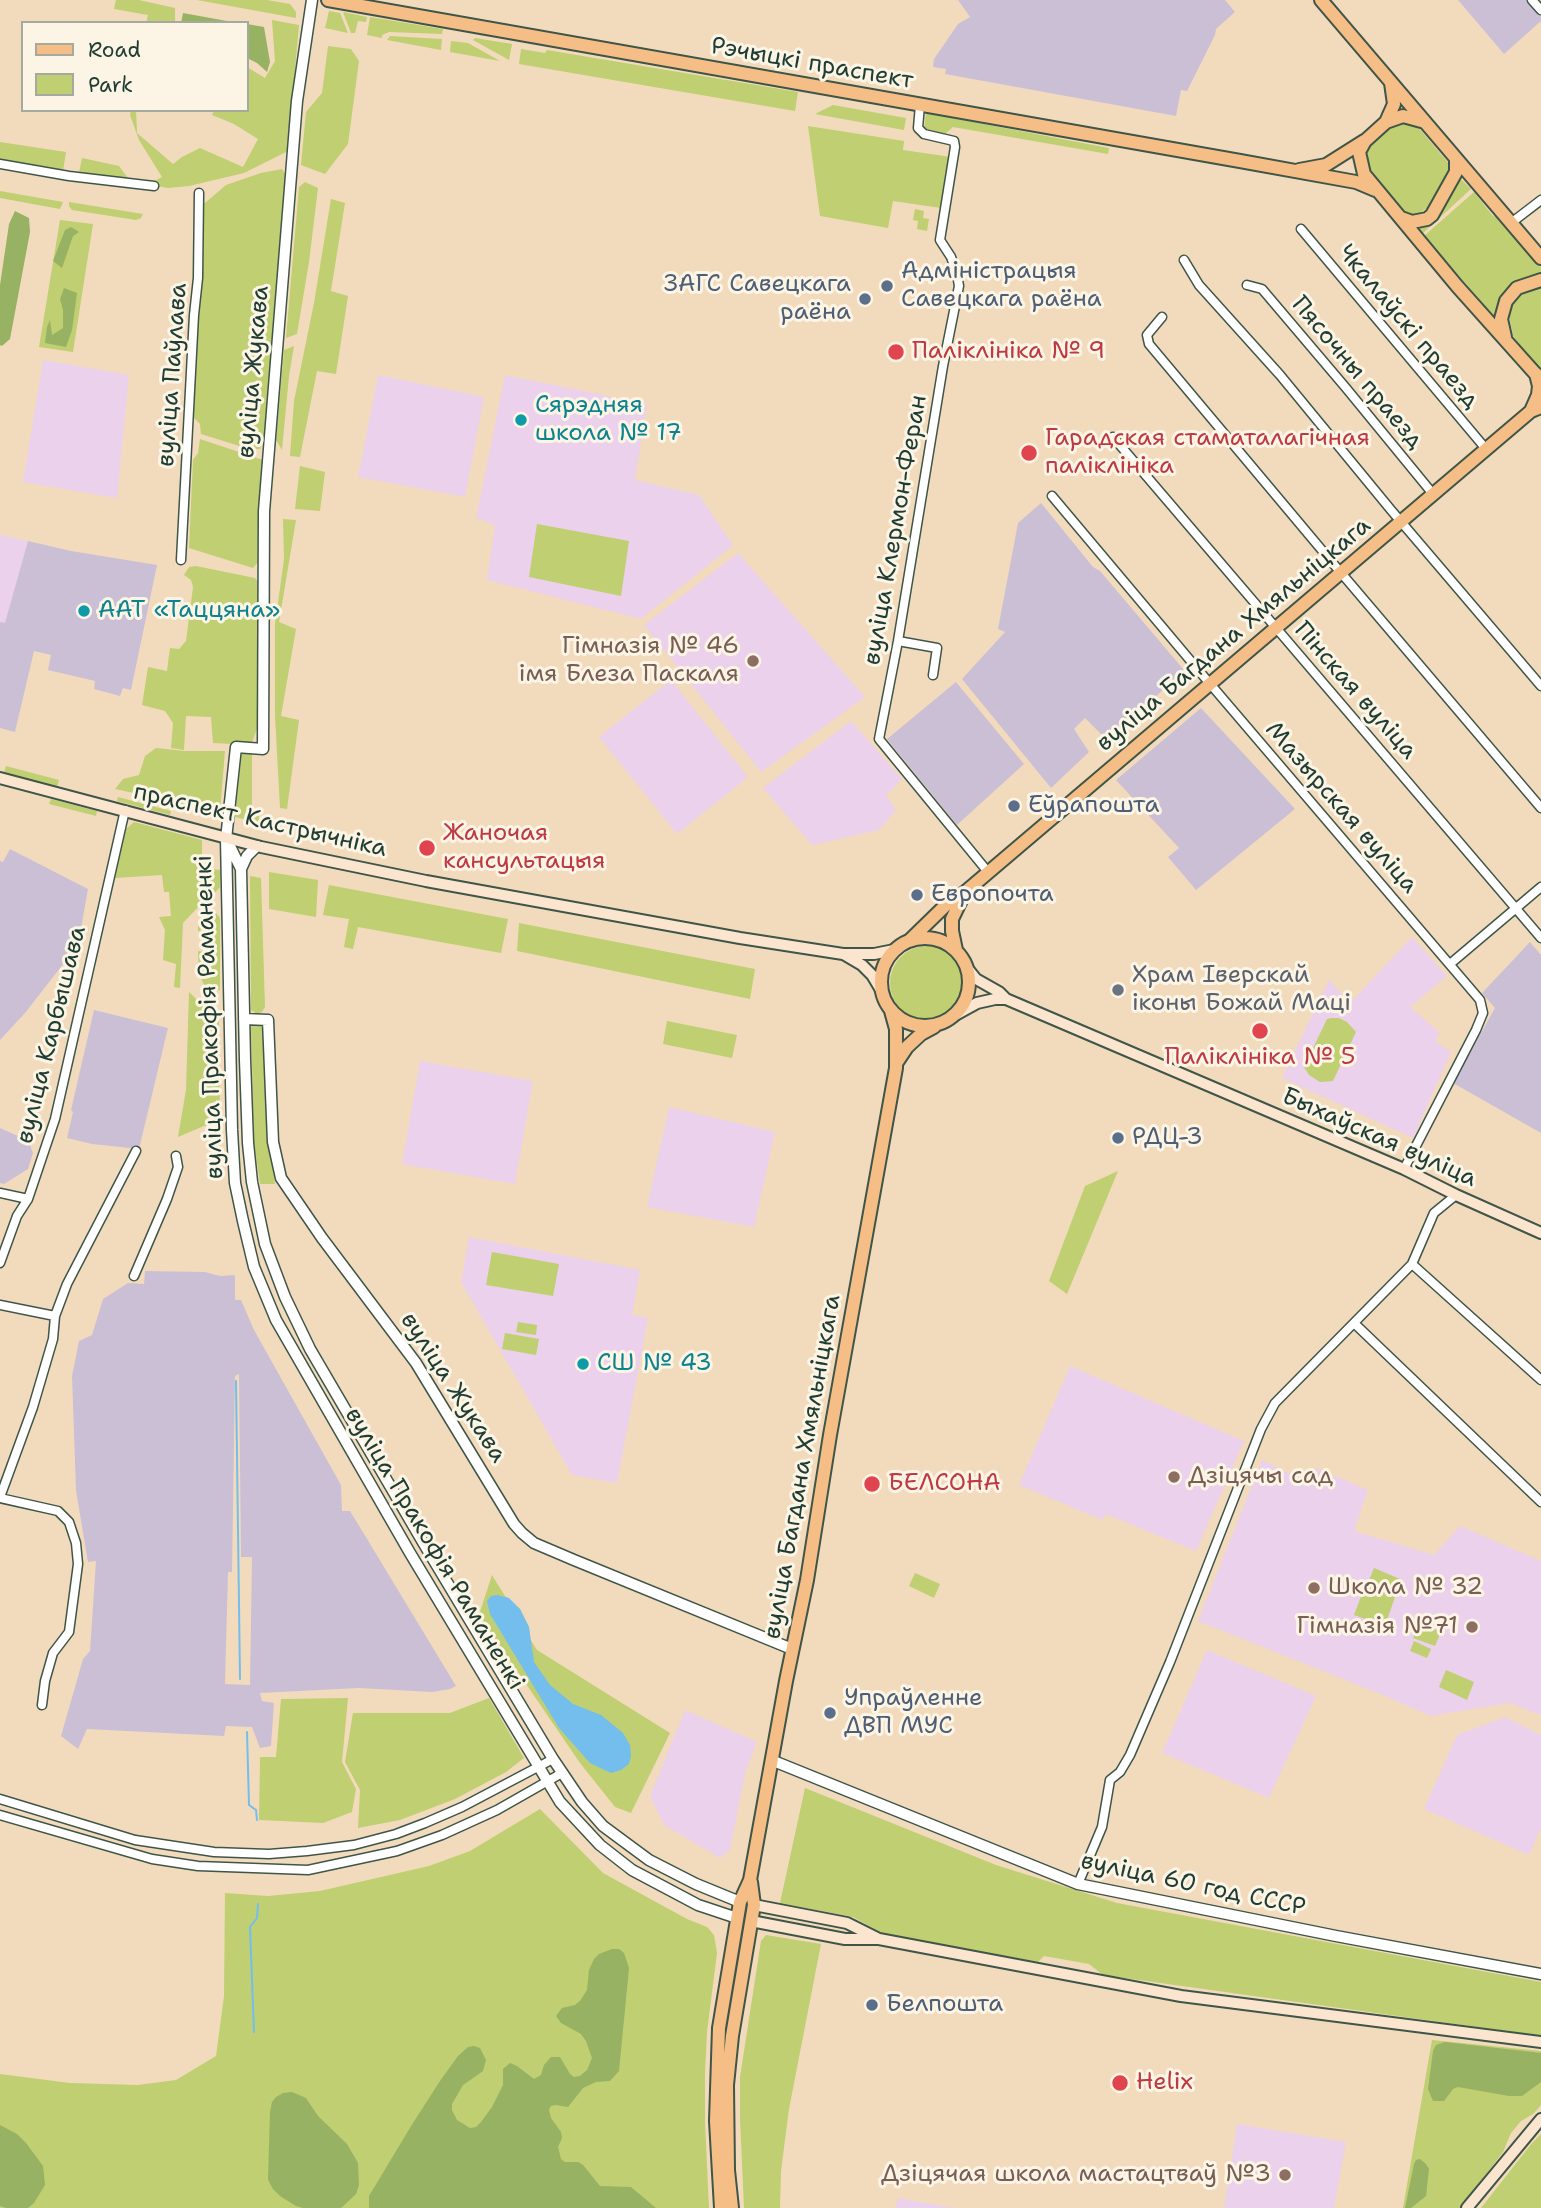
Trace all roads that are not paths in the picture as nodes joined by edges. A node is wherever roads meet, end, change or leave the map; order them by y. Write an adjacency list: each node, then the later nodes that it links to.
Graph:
1 (312, 0): 44 (street, вуліца Жукава)
2 (328, 0): 7 (main road, Рэчыцкі праспект)
3 (1321, 0): 6 (main road)
4 (1532, 0): 5 (street)
5 (1541, 10)
6 (1391, 82): 8 (main road); 9 (main road)
7 (920, 105): 13 (main road, Рэчыцкі праспект); 37 (street, вуліца Клермон-Феран)
8 (1386, 122): 9 (main road); 10 (main road)
9 (1425, 122): 11 (main road)
10 (1365, 141): 13 (main road, Рэчыцкі праспект); 15 (main road)
11 (1456, 160): 18 (main road); 19 (main road)
12 (0, 164): 14 (street)
13 (1288, 170): 15 (main road, Рэчыцкі праспект)
14 (154, 186)
15 (1375, 190): 18 (main road)
16 (199, 193): 34 (street, вуліца Паўлава)
17 (1541, 200): 19 (street)
18 (1398, 216): 26 (main road)
19 (1516, 220): 21 (main road)
20 (1301, 229): 30 (street, Чкалаўскі праезд)
21 (1539, 256)
22 (1184, 260): 33 (street)
23 (1541, 280): 26 (main road)
24 (1247, 285): 31 (street, Пясочны праезд)
25 (1162, 317): 35 (street)
26 (1506, 341): 27 (main road)
27 (1538, 377): 28 (main road)
28 (1536, 409): 30 (main road, вуліца Багдана Хмяльніцкага)
29 (1113, 436): 36 (street, Пінская вуліца)
30 (1486, 449): 31 (main road, вуліца Багдана Хмяльніцкага)
31 (1433, 494): 33 (main road, вуліца Багдана Хмяльніцкага)
32 (1052, 496): 39 (street, Мазырская вуліца)
33 (1400, 521): 35 (main road, вуліца Багдана Хмяльніцкага); 40 (street)
34 (181, 559)
35 (1340, 572): 36 (main road, вуліца Багдана Хмяльніцкага); 42 (street)
36 (1275, 628): 39 (main road, вуліца Багдана Хмяльніцкага); 50 (street, Пінская вуліца)
37 (898, 641): 38 (street); 47 (street, вуліца Клермон-Феран)
38 (933, 675)
39 (1210, 684): 47 (main road, вуліца Багдана Хмяльніцкага); 56 (street, Мазырская вуліца)
40 (1541, 686)
41 (0, 778): 43 (main road, праспект Кастрычніка)
42 (1541, 808)
43 (125, 810): 44 (main road, праспект Кастрычніка); 74 (street, вуліца Карбышава)
44 (226, 839): 45 (main road, праспект Кастрычніка); 46 (street, вуліца Пракофія Раманенкі); 64 (street, вуліца Пракофія Раманенкі)
45 (257, 846): 46 (street); 55 (main road, праспект Кастрычніка)
46 (241, 869): 62 (street, вуліца Пракофія Раманенкі)
47 (988, 872): 49 (main road, вуліца Багдана Хмяльніцкага)
48 (1541, 887): 50 (street)
49 (964, 893): 52 (main road, вуліца Багдана Хмяльніцкага); 54 (main road, вуліца Багдана Хмяльніцкага)
50 (1516, 909): 51 (street, Пінская вуліца); 56 (street)
51 (1541, 938)
52 (909, 941): 53 (main road); 54 (main road)
53 (894, 950): 55 (main road, праспект Кастрычніка); 58 (main road)
54 (956, 950): 57 (main road)
55 (843, 954): 58 (main road, праспект Кастрычніка)
56 (1450, 964): 69 (street, Мазырская вуліца)
57 (968, 969): 59 (main road, Быхаўская вуліца); 61 (main road)
58 (881, 990): 60 (main road)
59 (1006, 999): 61 (main road); 69 (main road, Быхаўская вуліца)
60 (891, 1011): 63 (main road); 66 (main road, вуліца Багдана Хмяльніцкага)
61 (957, 1014): 63 (main road)
62 (244, 1019): 65 (street, вуліца Пракофія Раманенкі); 87 (street, вуліца Жукава)
63 (935, 1026): 66 (main road)
64 (230, 1059): 65 (street); 71 (street, вуліца Пракофія Раманенкі)
65 (245, 1060): 70 (street, вуліца Пракофія Раманенкі)
66 (897, 1062): 87 (main road, вуліца Багдана Хмяльніцкага)
67 (136, 1151): 80 (street)
68 (176, 1156): 78 (street)
69 (1404, 1169): 73 (main road, Быхаўская вуліца)
70 (252, 1182): 71 (street); 85 (street, вуліца Пракофія Раманенкі)
71 (235, 1183): 86 (street, вуліца Пракофія Раманенкі)
72 (0, 1192): 74 (street)
73 (1456, 1195): 75 (main road, Быхаўская вуліца); 77 (street)
74 (28, 1199): 76 (street, вуліца Карбышава)
75 (1541, 1233)
76 (0, 1263)
77 (1412, 1264): 81 (street); 82 (street)
78 (134, 1276)
79 (0, 1305): 80 (street)
80 (55, 1316): 83 (street)
81 (1355, 1324): 84 (street); 97 (street)
82 (1541, 1380)
83 (0, 1498): 88 (street)
84 (1541, 1502)
85 (424, 1545): 86 (street); 89 (street, вуліца Пракофія Раманенкі)
86 (410, 1553): 91 (street, вуліца Пракофія Раманенкі)
87 (792, 1649): 90 (main road, вуліца Багдана Хмяльніцкага)
88 (42, 1705)
89 (553, 1759): 91 (street); 92 (street, вуліца Пракофія Раманенкі)
90 (771, 1760): 96 (main road, вуліца Багдана Хмяльніцкага); 97 (street, вуліца 60 год СССР)
91 (538, 1767): 93 (street, вуліца Пракофія Раманенкі); 94 (street)
92 (562, 1773): 93 (street); 98 (street, вуліца Пракофія Раманенкі)
93 (547, 1781): 95 (street); 100 (street, вуліца Пракофія Раманенкі)
94 (0, 1799)
95 (0, 1815)
96 (750, 1880): 98 (main road, вуліца Багдана Хмяльніцкага); 99 (main road, вуліца Багдана Хмяльніцкага)
97 (1078, 1884): 103 (street, вуліца 60 год СССР)
98 (740, 1902): 99 (main road); 100 (main road, вуліца Багдана Хмяльніцкага)
99 (754, 1905): 101 (main road, вуліца Багдана Хмяльніцкага); 102 (main road)
100 (737, 1918): 101 (main road); 106 (main road, вуліца Багдана Хмяльніцкага)
101 (751, 1921): 102 (main road); 107 (main road, вуліца Багдана Хмяльніцкага)
102 (879, 1939): 104 (main road)
103 (1541, 1974)
104 (1541, 2042)
105 (1541, 2119): 108 (main road)
106 (721, 2208)
107 (732, 2208)
108 (1467, 2208)

